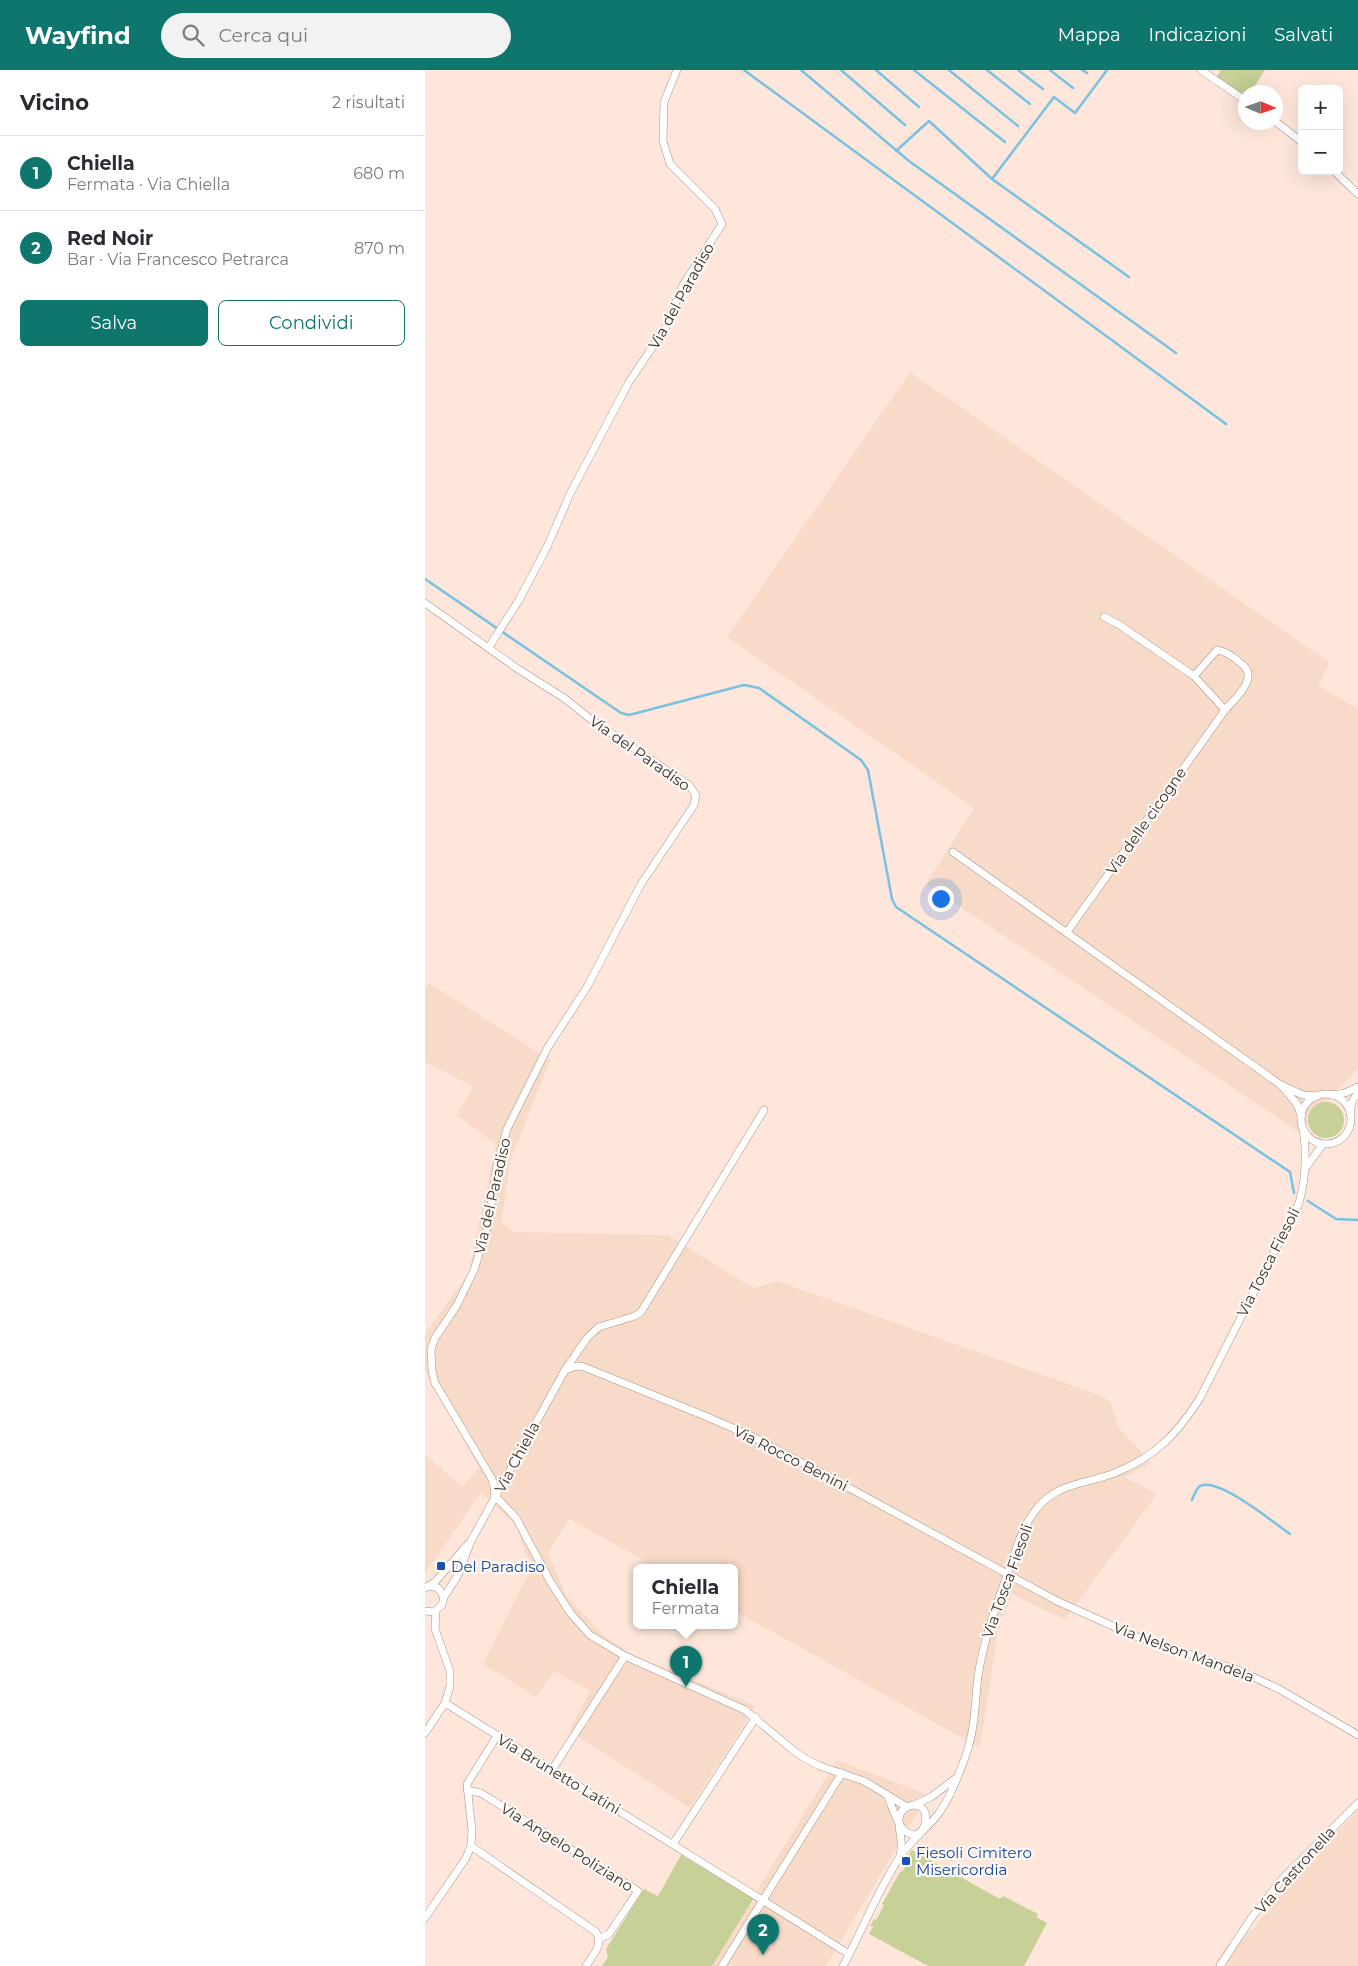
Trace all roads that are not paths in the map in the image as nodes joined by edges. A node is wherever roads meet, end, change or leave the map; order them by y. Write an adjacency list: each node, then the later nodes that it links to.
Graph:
1 (677, 70): 10 (street, Via del Paradiso)
2 (1201, 70): 3 (street)
3 (1238, 96)
4 (1283, 128): 5 (street)
5 (1298, 139)
6 (1338, 175): 7 (street)
7 (1358, 194)
8 (425, 602): 10 (street)
9 (1104, 617): 11 (street)
10 (489, 647): 27 (street, Via del Paradiso)
11 (1193, 676): 12 (street); 12 (street, Via delle cicogne)
12 (1225, 710): 14 (street, Via delle cicogne)
13 (953, 852): 14 (street)
14 (1067, 932): 15 (street)
15 (1281, 1086): 19 (street); 22 (street)
16 (1358, 1087): 18 (street)
17 (1358, 1092): 21 (street, Via Tosca Fiesoli)
18 (1331, 1095): 19 (street); 21 (street)
19 (1317, 1096): 22 (street)
20 (764, 1110): 26 (street, Via Chiella)
21 (1350, 1114): 24 (street, Via Tosca Fiesoli)
22 (1301, 1118): 23 (street, Via Tosca Fiesoli)
23 (1303, 1128): 24 (street); 25 (street, Via Tosca Fiesoli)
24 (1323, 1144): 25 (street, Via Tosca Fiesoli)
25 (1306, 1169): 29 (street, Via Tosca Fiesoli)
26 (565, 1370): 27 (street, Via Chiella); 29 (street, Via Rocco Benini)
27 (495, 1496): 28 (street); 34 (street, Via Chiella)
28 (471, 1541): 30 (street); 31 (street)
29 (1007, 1574): 38 (street, Via Nelson Mandela); 42 (street, Via Tosca Fiesoli)
30 (427, 1587): 31 (street)
31 (444, 1597): 33 (street)
32 (425, 1611): 33 (street)
33 (436, 1611): 35 (street)
34 (625, 1656): 36 (street, Via Chiella); 40 (street)
35 (445, 1703): 37 (street); 39 (street, Via Brunetto Latini)
36 (755, 1717): 41 (street, Via Chiella); 49 (street)
37 (425, 1733)
38 (1358, 1735)
39 (497, 1736): 40 (street, Via Brunetto Latini); 43 (street)
40 (552, 1770): 49 (street, Via Brunetto Latini)
41 (842, 1773): 44 (street, Via Chiella); 52 (street)
42 (956, 1779): 46 (street); 48 (street, Via Tosca Fiesoli)
43 (467, 1790): 50 (street); 54 (street, Via Angelo Poliziano)
44 (888, 1797): 46 (street, Via Chiella); 47 (street)
45 (1358, 1803): 59 (street, Via Castronella)
46 (911, 1806): 47 (street); 48 (street)
47 (899, 1820): 48 (street); 51 (street, Via Tosca Fiesoli)
48 (923, 1829): 51 (street, Via Tosca Fiesoli)
49 (673, 1844): 52 (street, Via Brunetto Latini)
50 (471, 1846): 53 (street); 54 (street)
51 (900, 1856): 55 (street, Via Tosca Fiesoli)
52 (763, 1900): 55 (street, Via Brunetto Latini); 57 (street)
53 (425, 1918)
54 (599, 1940): 56 (street)
55 (849, 1954): 58 (street, Via Tosca Fiesoli)
56 (586, 1966)
57 (722, 1966)
58 (843, 1966)
59 (1221, 1966)

